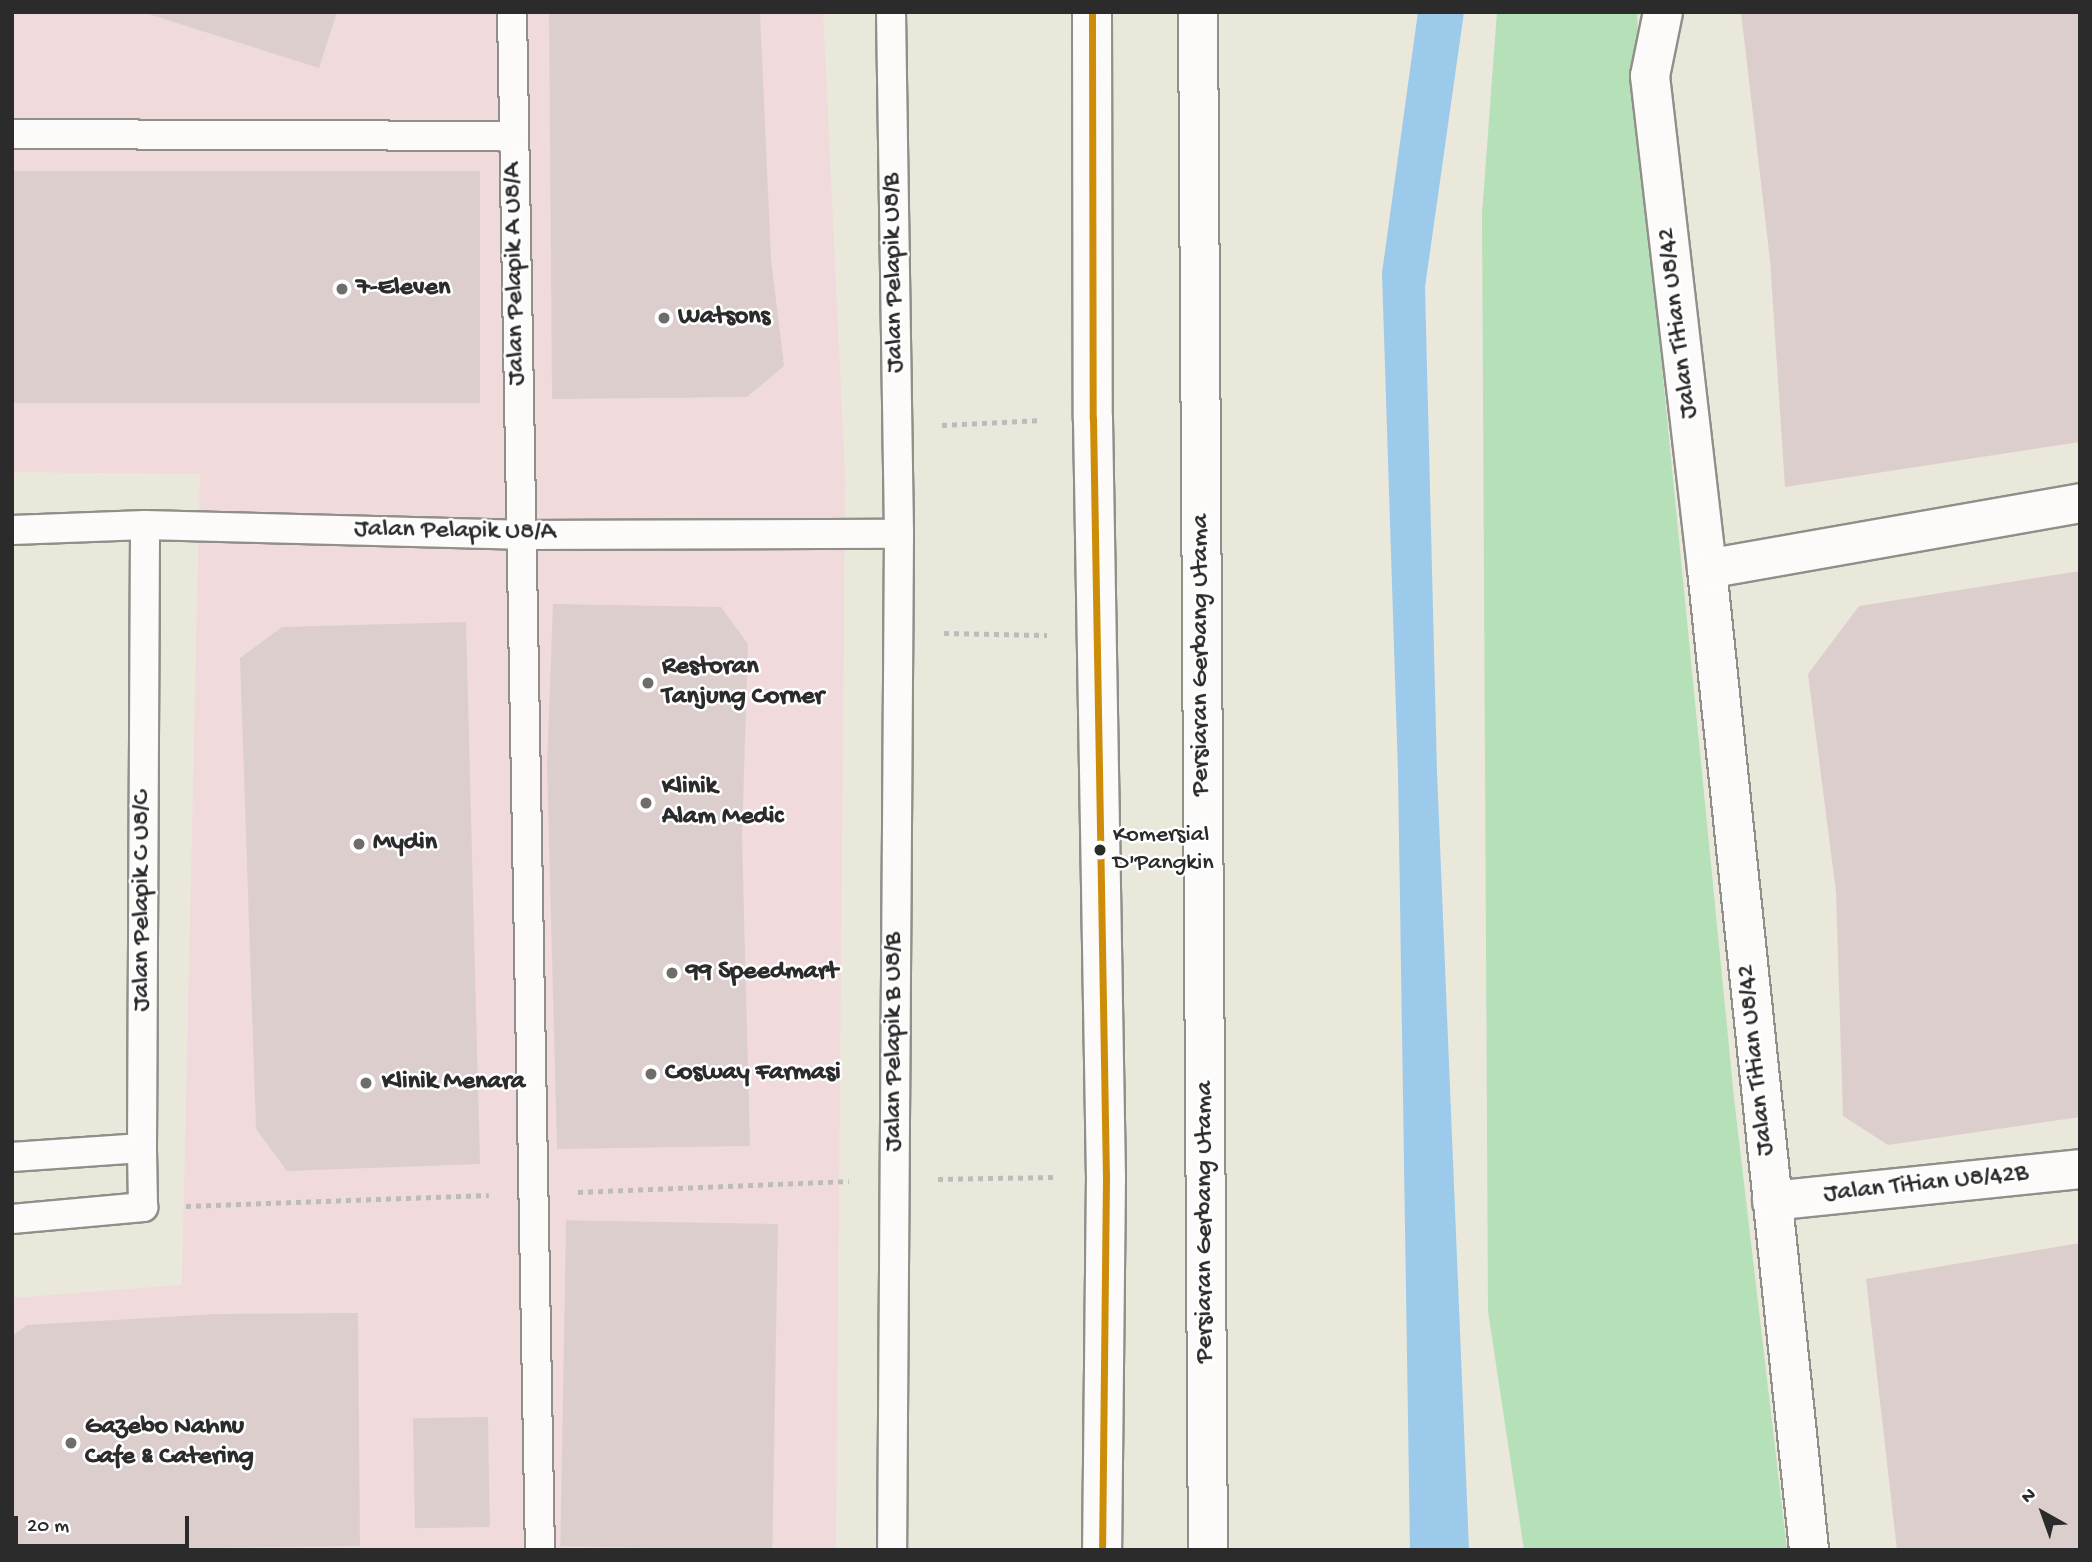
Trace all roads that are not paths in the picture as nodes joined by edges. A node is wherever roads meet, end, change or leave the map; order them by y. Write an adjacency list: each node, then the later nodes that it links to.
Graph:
1 (512, 12): 7 (lane, Jalan Pelapik A U8/A)
2 (891, 12): 11 (lane, Jalan Pelapik U8/B)
3 (1092, 12): 21 (main road)
4 (1198, 12): 22 (main road, Persiaran Gerbang Utama)
5 (1663, 12): 13 (main road, Jalan Titian U8/42)
6 (12, 134): 7 (lane)
7 (514, 136): 12 (lane, Jalan Pelapik A U8/A)
8 (2080, 503): 13 (main road)
9 (145, 525): 10 (lane, Jalan Pelapik U8/A); 12 (lane, Jalan Pelapik U8/A); 14 (lane, Jalan Pelapik C U8/C)
10 (12, 530)
11 (899, 534): 12 (lane, Jalan Pelapik U8/A); 20 (lane, Jalan Pelapik B U8/B)
12 (520, 535): 19 (lane, Jalan Pelapik A U8/A)
13 (1707, 569): 17 (main road, Jalan Titian U8/42)
14 (142, 1148): 15 (lane); 18 (lane, Jalan Pelapik C U8/C)
15 (12, 1157)
16 (2080, 1168): 17 (main road, Jalan Titian U8/42B)
17 (1772, 1201): 23 (main road, Jalan Titian U8/42)
18 (12, 1219)
19 (540, 1550)
20 (892, 1550)
21 (1102, 1550)
22 (1208, 1550)
23 (1810, 1550)

